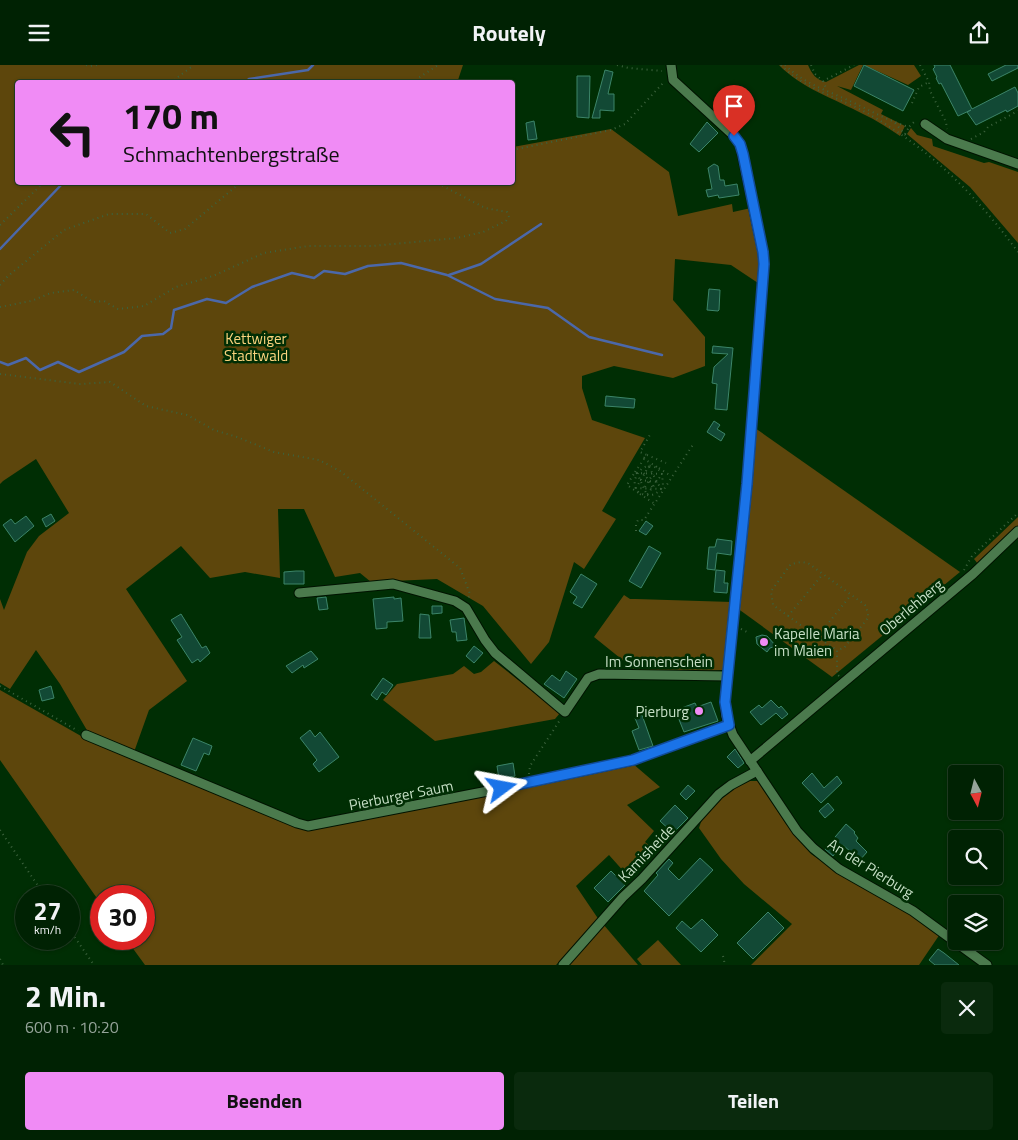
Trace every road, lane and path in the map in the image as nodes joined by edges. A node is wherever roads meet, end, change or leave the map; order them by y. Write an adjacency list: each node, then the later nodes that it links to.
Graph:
1 (86, 65): 2 (path)
2 (97, 65)
3 (194, 65): 12 (path)
4 (438, 65): 13 (path)
5 (617, 65): 11 (path)
6 (781, 65): 25 (path)
7 (785, 65): 16 (path)
8 (810, 65): 14 (path)
9 (854, 65): 14 (path)
10 (920, 65): 15 (path)
11 (671, 70): 27 (path); 68 (street, An der Pierburg)
12 (174, 80)
13 (416, 80)
14 (823, 81): 16 (path)
15 (929, 82): 17 (path); 24 (path)
16 (827, 90): 20 (path)
17 (912, 103)
18 (1018, 111): 26 (path)
19 (914, 122): 22 (path)
20 (894, 123): 22 (path); 23 (path)
21 (925, 124): 24 (street)
22 (909, 127): 23 (path)
23 (905, 135): 25 (path)
24 (947, 139): 26 (street)
25 (910, 140): 33 (path)
26 (960, 144): 28 (street)
27 (515, 149)
28 (1018, 164)
29 (41, 185): 32 (path)
30 (238, 185): 34 (path)
31 (441, 185): 35 (path)
32 (0, 225)
33 (1018, 252)
34 (0, 285)
35 (0, 307)
36 (0, 374): 64 (path)
37 (651, 433): 39 (path)
38 (694, 443): 48 (path)
39 (647, 455): 40 (path); 41 (path)
40 (644, 459): 43 (path); 44 (path)
41 (666, 463)
42 (649, 466): 43 (path); 44 (path); 45 (path); 46 (path)
43 (658, 469): 47 (path); 48 (path)
44 (636, 473): 45 (path); 49 (path); 52 (path); 56 (path)
45 (644, 473): 46 (path); 49 (path); 50 (path)
46 (653, 474): 47 (path); 50 (path); 51 (path)
47 (662, 475): 51 (path); 55 (path)
48 (672, 477): 55 (path)
49 (640, 481): 50 (path); 52 (path); 53 (path)
50 (649, 481): 51 (path); 53 (path); 54 (path)
51 (657, 482): 54 (path); 55 (path)
52 (636, 487): 53 (path); 56 (path)
53 (644, 488): 54 (path); 57 (path)
54 (652, 488): 55 (path); 57 (path)
55 (662, 490): 57 (path); 58 (path)
56 (641, 493): 57 (path); 58 (path)
57 (647, 495)
58 (655, 504): 59 (path)
59 (636, 531)
60 (1018, 531): 69 (street, Oberlehberg)
61 (823, 574): 63 (path); 65 (path); 65 (path)
62 (299, 593): 64 (street)
63 (851, 595): 66 (path); 67 (path)
64 (466, 608): 71 (street)
65 (788, 617): 66 (path)
66 (817, 637): 67 (path)
67 (837, 650): 69 (path)
68 (727, 676): 71 (street, Im Sonnenschein); 72 (street, An der Pierburg)
69 (844, 683): 74 (street, Oberlehberg)
70 (0, 686): 73 (path)
71 (565, 712): 76 (path)
72 (729, 725): 74 (street, An der Pierburg); 76 (street, Pierburger Saum)
73 (86, 735): 76 (street, Pierburger Saum)
74 (750, 761): 75 (street, An der Pierburg)
75 (757, 771): 84 (street, Kamisheide); 86 (street, An der Pierburg)
76 (528, 782)
77 (0, 831): 78 (path)
78 (38, 885)
79 (80, 945): 83 (path)
80 (722, 956): 85 (path)
81 (0, 959): 82 (path)
82 (3, 965)
83 (94, 965)
84 (563, 965)
85 (725, 965)
86 (988, 965)

